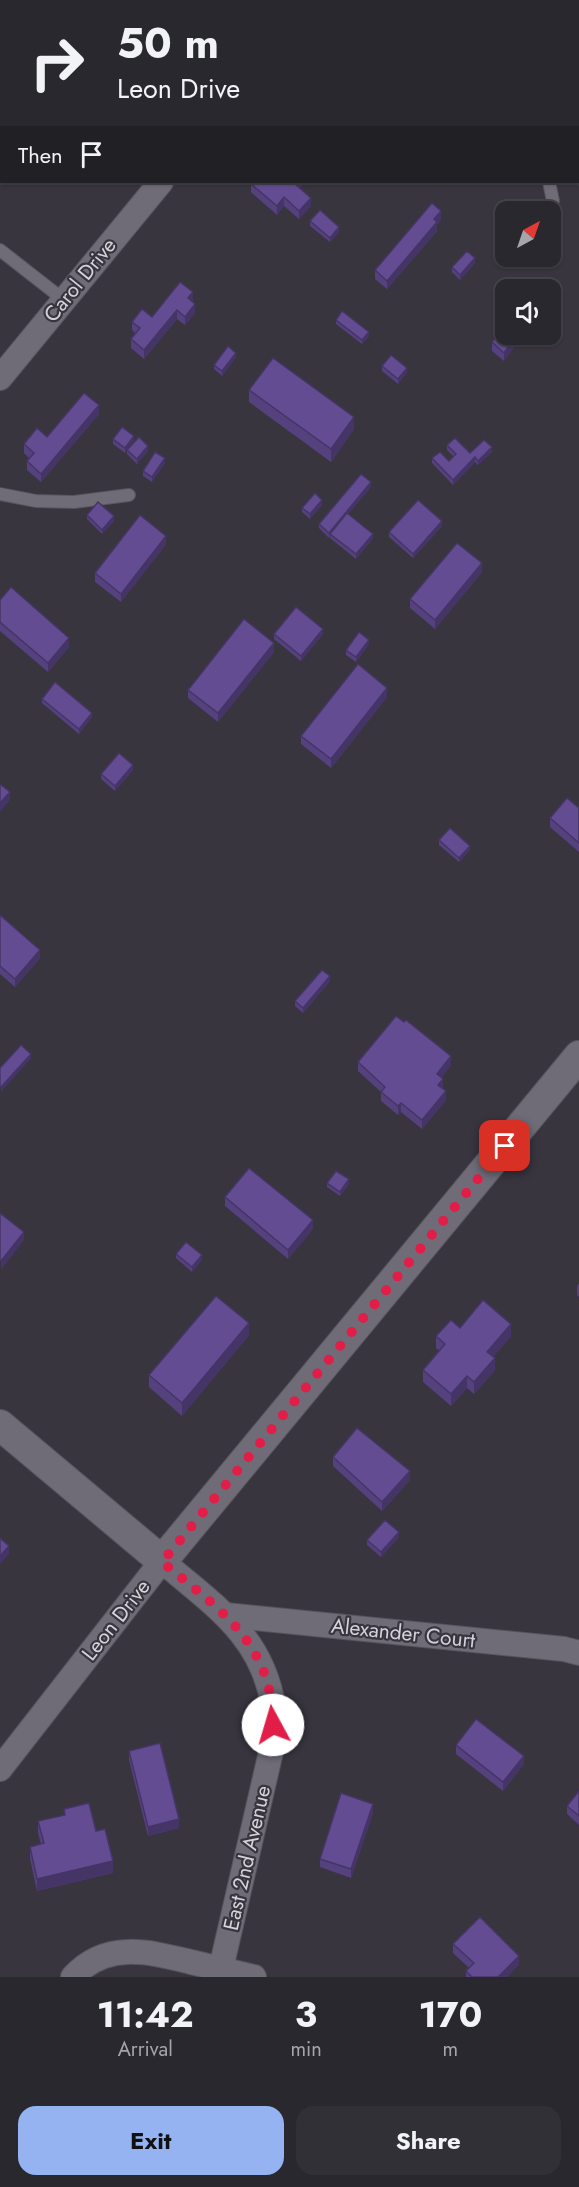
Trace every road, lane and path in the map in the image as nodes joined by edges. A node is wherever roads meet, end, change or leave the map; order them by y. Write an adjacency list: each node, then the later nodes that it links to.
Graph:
1 (159, 183): 5 (street, Carol Drive)
2 (549, 183): 3 (lane)
3 (552, 201)
4 (0, 250): 5 (lane)
5 (64, 300): 6 (street, Carol Drive)
6 (0, 378)
7 (0, 494): 8 (lane)
8 (129, 495)
9 (579, 1056): 11 (street, Leon Drive)
10 (0, 1425): 11 (street, East 2nd Avenue)
11 (162, 1562): 12 (street, East 2nd Avenue); 14 (street, Leon Drive)
12 (226, 1615): 13 (street, Alexander Court); 15 (street, East 2nd Avenue)
13 (579, 1653)
14 (0, 1769)
15 (220, 1973): 16 (street); 17 (street)
16 (73, 1977)
17 (254, 1977)

